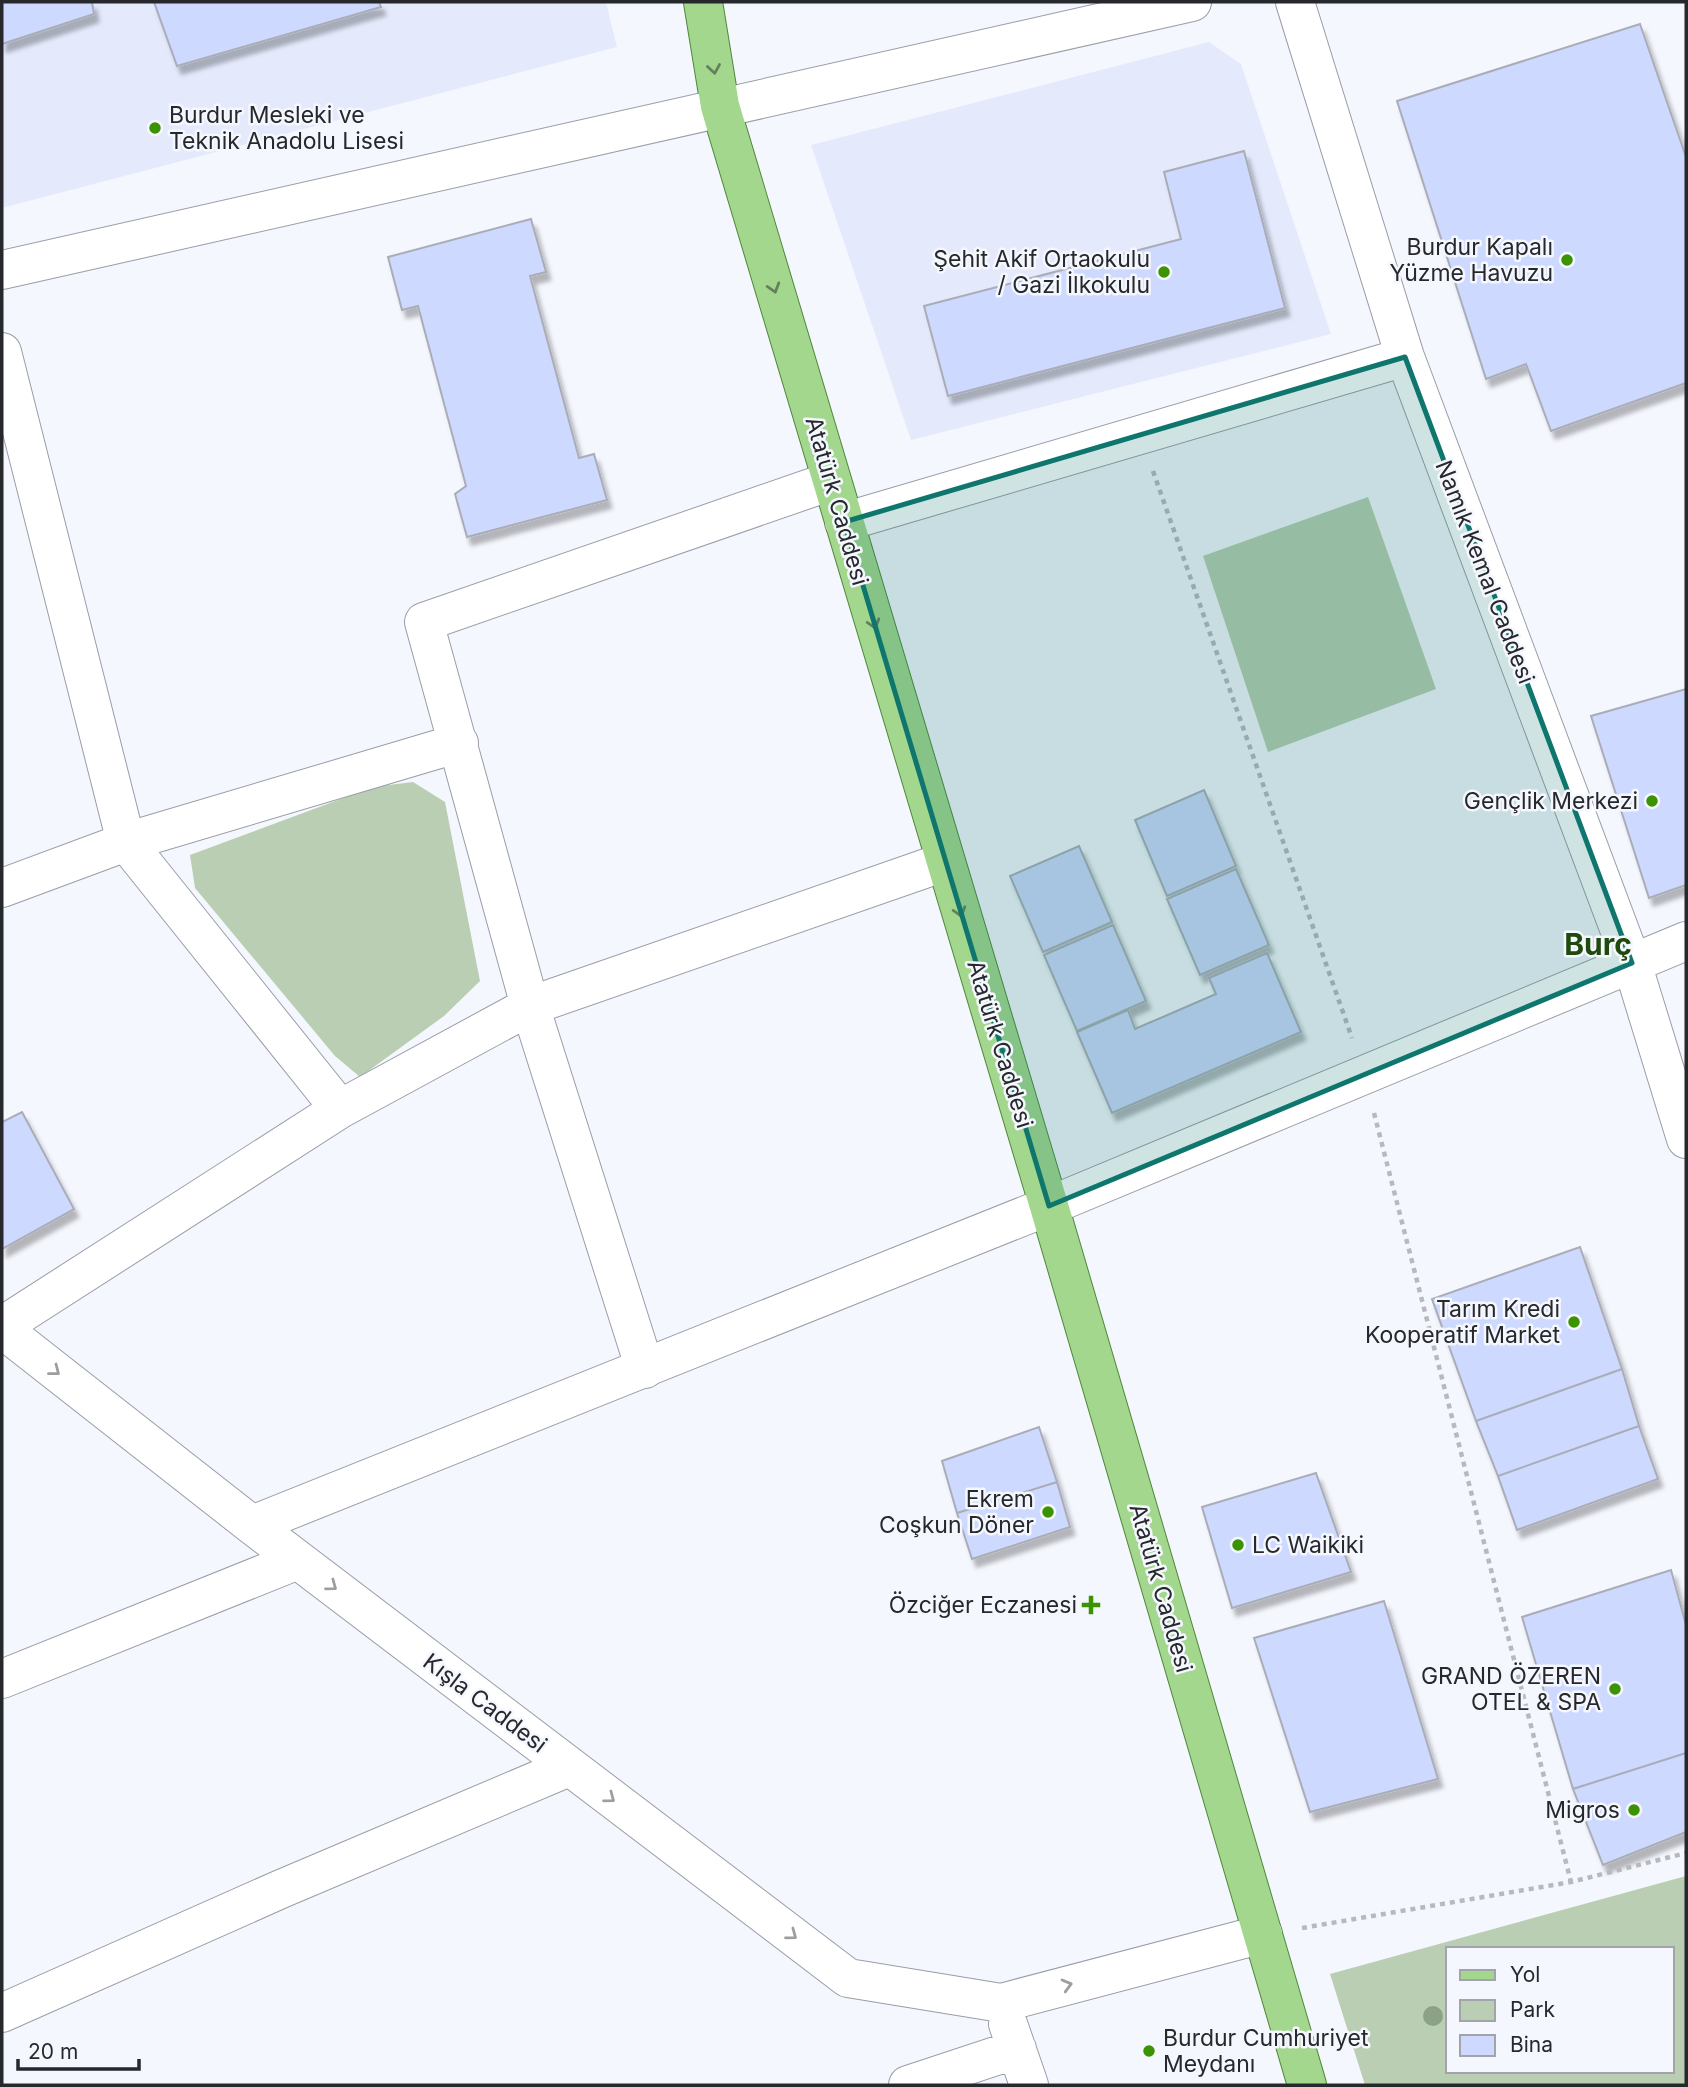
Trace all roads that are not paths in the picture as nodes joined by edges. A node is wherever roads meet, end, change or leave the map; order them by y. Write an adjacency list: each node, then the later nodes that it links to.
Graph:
1 (703, 2): 4 (main road, Atatürk Caddesi, one-way to 4)
2 (1192, 2): 4 (street)
3 (1295, 2): 7 (street, Namık Kemal Caddesi)
4 (720, 106): 5 (street); 8 (main road, Atatürk Caddesi, one-way to 8)
5 (2, 270)
6 (2, 352): 11 (street)
7 (1405, 357): 9 (street); 15 (street, Namık Kemal Caddesi)
8 (831, 481): 9 (main road, Atatürk Caddesi); 10 (street)
9 (844, 522): 12 (main road, Atatürk Caddesi, one-way to 12)
10 (459, 743): 11 (street); 16 (street)
11 (126, 842): 13 (street); 17 (street)
12 (944, 862): 16 (street); 19 (main road, Atatürk Caddesi, one-way to 19)
13 (2, 888)
14 (1686, 941): 15 (street)
15 (1632, 964): 18 (street, Namık Kemal Caddesi); 19 (street)
16 (530, 1006): 17 (street); 21 (street)
17 (340, 1110): 20 (street)
18 (1686, 1139)
19 (1049, 1206): 21 (street); 26 (main road, Atatürk Caddesi)
20 (2, 1327): 22 (street, Kışla Caddesi, one-way to 22)
21 (645, 1369): 22 (street)
22 (252, 1525): 23 (street, Kışla Caddesi)
23 (298, 1560): 24 (street); 25 (street, Kışla Caddesi, one-way to 25)
24 (2, 1679)
25 (569, 1767): 27 (street, Kışla Caddesi, one-way to 27); 28 (street)
26 (1263, 1934): 27 (street, one-way to 26); 32 (main road, Atatürk Caddesi)
27 (1001, 2003): 29 (street)
28 (2, 2013)
29 (1017, 2049): 30 (street); 31 (street)
30 (908, 2085)
31 (1029, 2085)
32 (1307, 2085)

